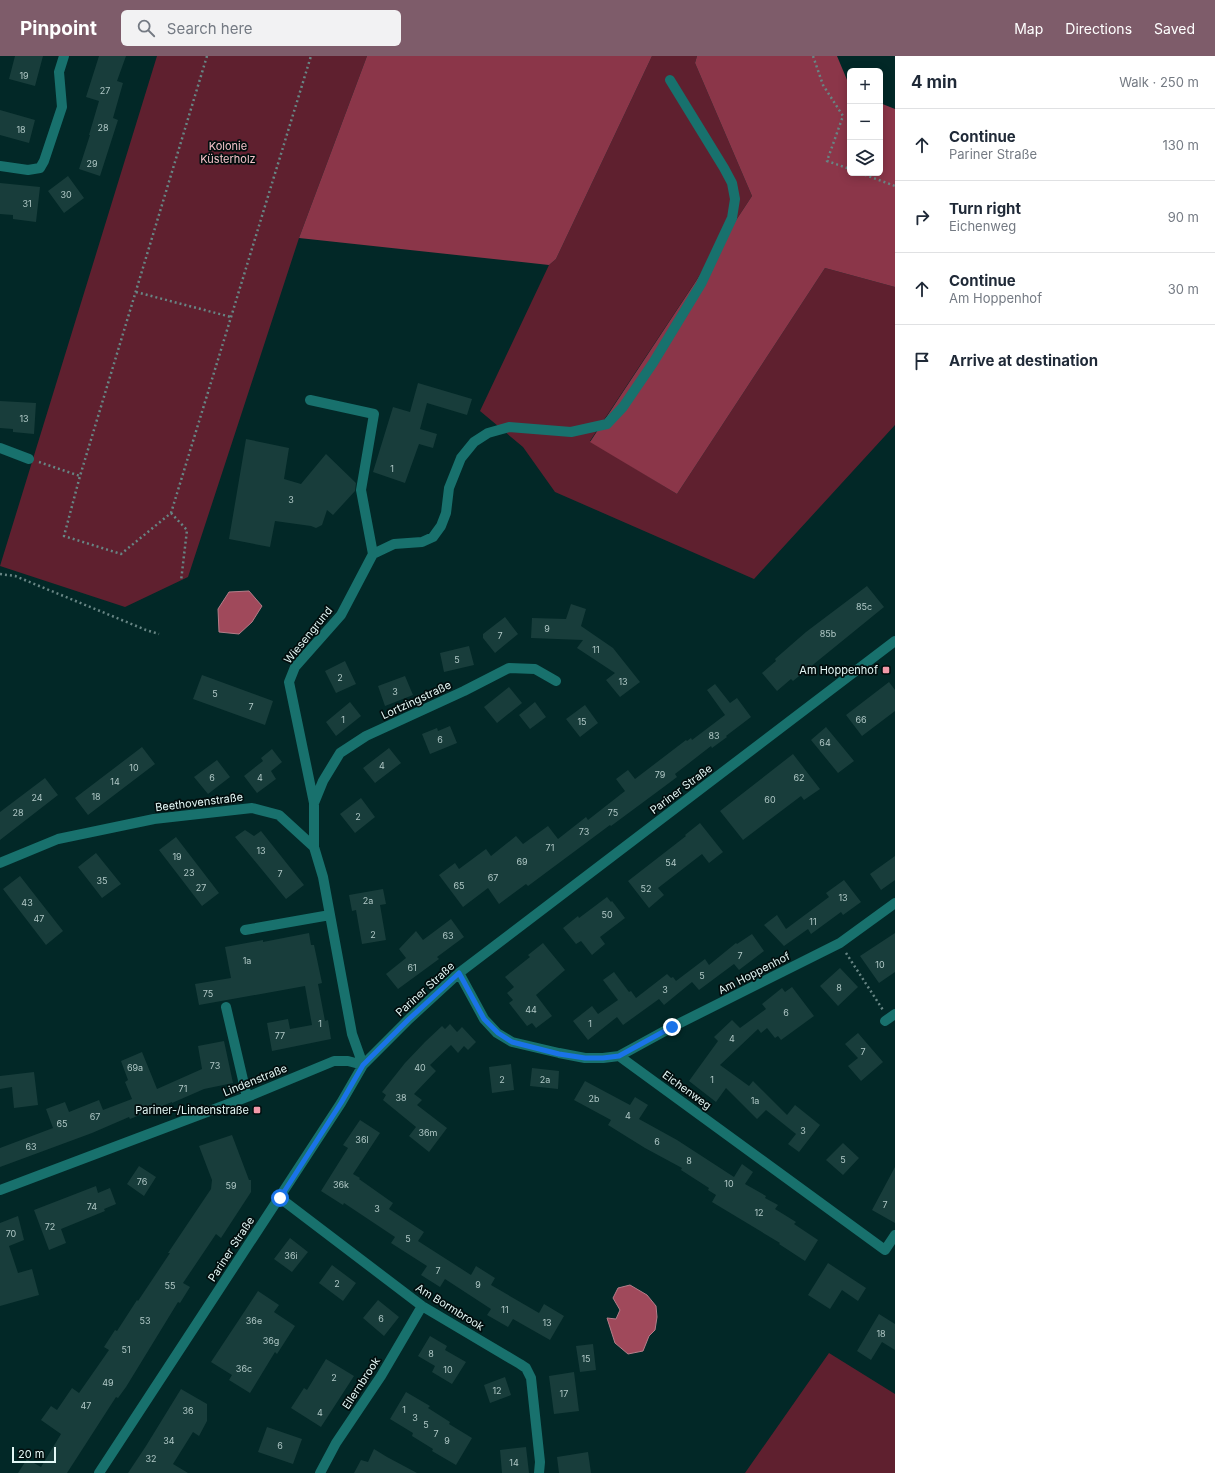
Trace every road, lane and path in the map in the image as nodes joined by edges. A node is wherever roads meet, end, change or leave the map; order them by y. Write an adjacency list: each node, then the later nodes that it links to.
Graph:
1 (64, 56): 6 (street)
2 (207, 56): 10 (path)
3 (311, 56): 11 (path)
4 (814, 56): 7 (path)
5 (670, 80): 17 (street)
6 (0, 166)
7 (847, 169)
8 (868, 176): 9 (path)
9 (895, 186)
10 (136, 292): 11 (path); 15 (path)
11 (231, 318): 16 (path)
12 (310, 400): 17 (street)
13 (0, 448): 14 (street)
14 (30, 459): 15 (path)
15 (80, 476): 16 (path)
16 (171, 514): 19 (path)
17 (373, 554): 23 (street, Wiesengrund)
18 (0, 574): 20 (path)
19 (181, 581)
20 (159, 634)
21 (895, 641): 30 (street, Pariner Straße)
22 (556, 681): 23 (street, Lortzingstraße)
23 (314, 803): 24 (street, Wiesengrund)
24 (314, 847): 25 (street, Beethovenstraße); 27 (street)
25 (0, 863)
26 (895, 903): 29 (street, Am Hoppenhof)
27 (330, 915): 28 (street); 34 (street)
28 (245, 930)
29 (840, 943): 32 (path); 33 (street, Am Hoppenhof)
30 (459, 973): 33 (street); 34 (street, Pariner Straße)
31 (226, 1007): 35 (street)
32 (890, 1017)
33 (619, 1056): 38 (street, Eichenweg)
34 (363, 1065): 35 (street, Lindenstraße); 37 (street, Pariner Straße)
35 (247, 1097): 36 (street, Lindenstraße)
36 (0, 1190)
37 (280, 1198): 39 (street, Am Bormbrook); 40 (street, Pariner Straße)
38 (895, 1235)
39 (422, 1306): 41 (street, Ellernbrook); 42 (street, Am Bormbrook)
40 (99, 1473)
41 (320, 1473)
42 (539, 1473)

